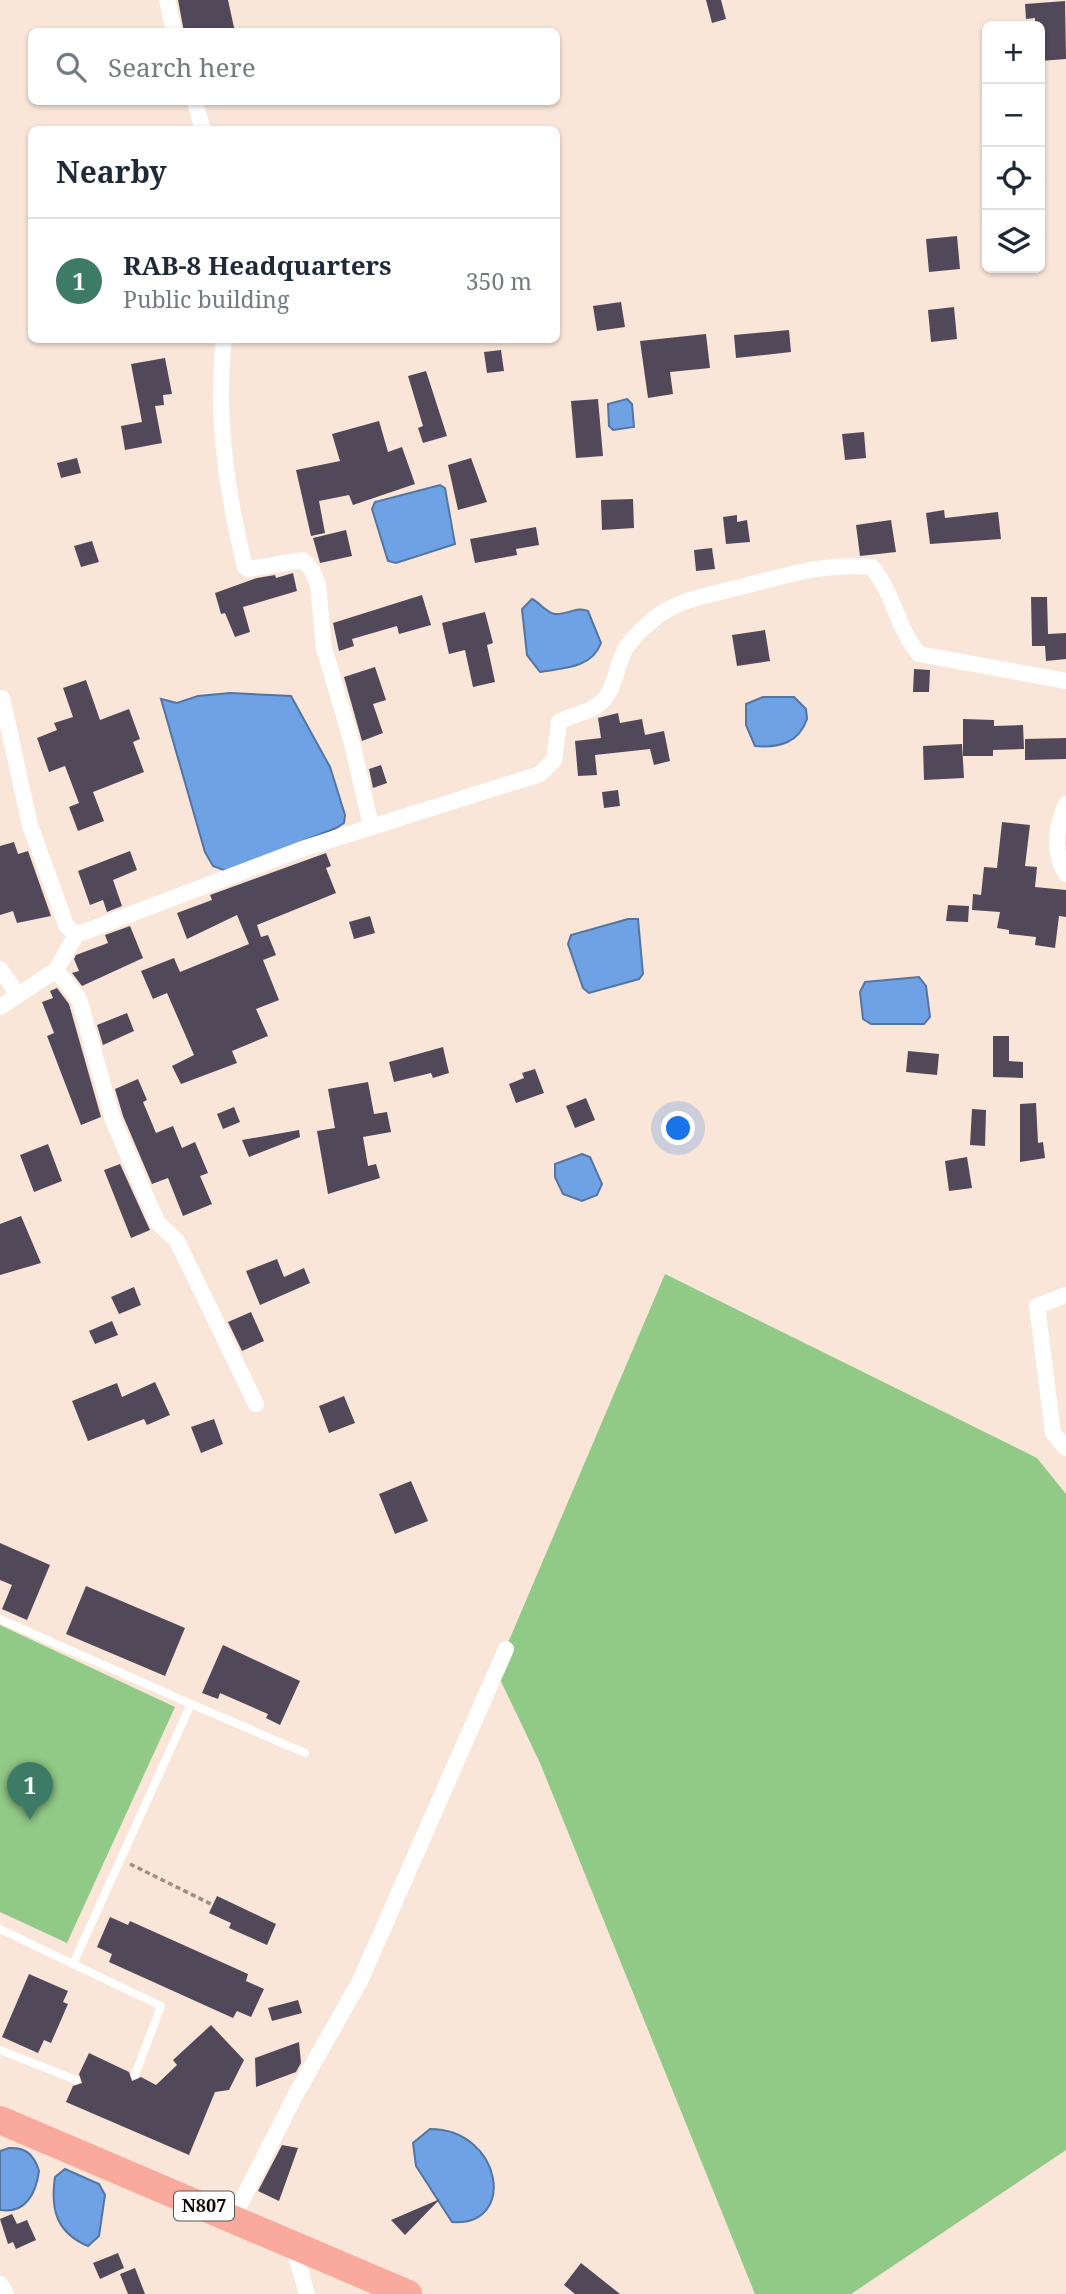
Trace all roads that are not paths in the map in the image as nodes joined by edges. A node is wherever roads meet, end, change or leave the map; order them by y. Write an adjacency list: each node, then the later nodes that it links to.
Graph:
1 (167, 0): 2 (street)
2 (173, 28)
3 (196, 105): 4 (street)
4 (202, 126)
5 (224, 343): 9 (street)
6 (1066, 681): 9 (street)
7 (2, 698): 11 (street)
8 (1066, 804): 10 (street)
9 (371, 826): 11 (street)
10 (1066, 874)
11 (76, 935): 13 (street)
12 (0, 969): 14 (street)
13 (56, 970): 14 (street); 17 (street)
14 (18, 995): 15 (street)
15 (0, 1007)
16 (1066, 1295): 18 (street)
17 (256, 1404)
18 (1066, 1448)
19 (0, 1619): 21 (lane)
20 (506, 1649): 29 (street)
21 (191, 1704): 22 (lane); 24 (lane)
22 (305, 1753)
23 (0, 1929): 24 (lane)
24 (73, 1964): 26 (lane)
25 (0, 2050): 27 (lane)
26 (135, 2074)
27 (76, 2080)
28 (0, 2120): 29 (highway, N807)
29 (233, 2218): 30 (highway, N807)
30 (292, 2243): 33 (street); 34 (highway, N807)
31 (0, 2284): 32 (street)
32 (6, 2294)
33 (307, 2294)
34 (408, 2294)

